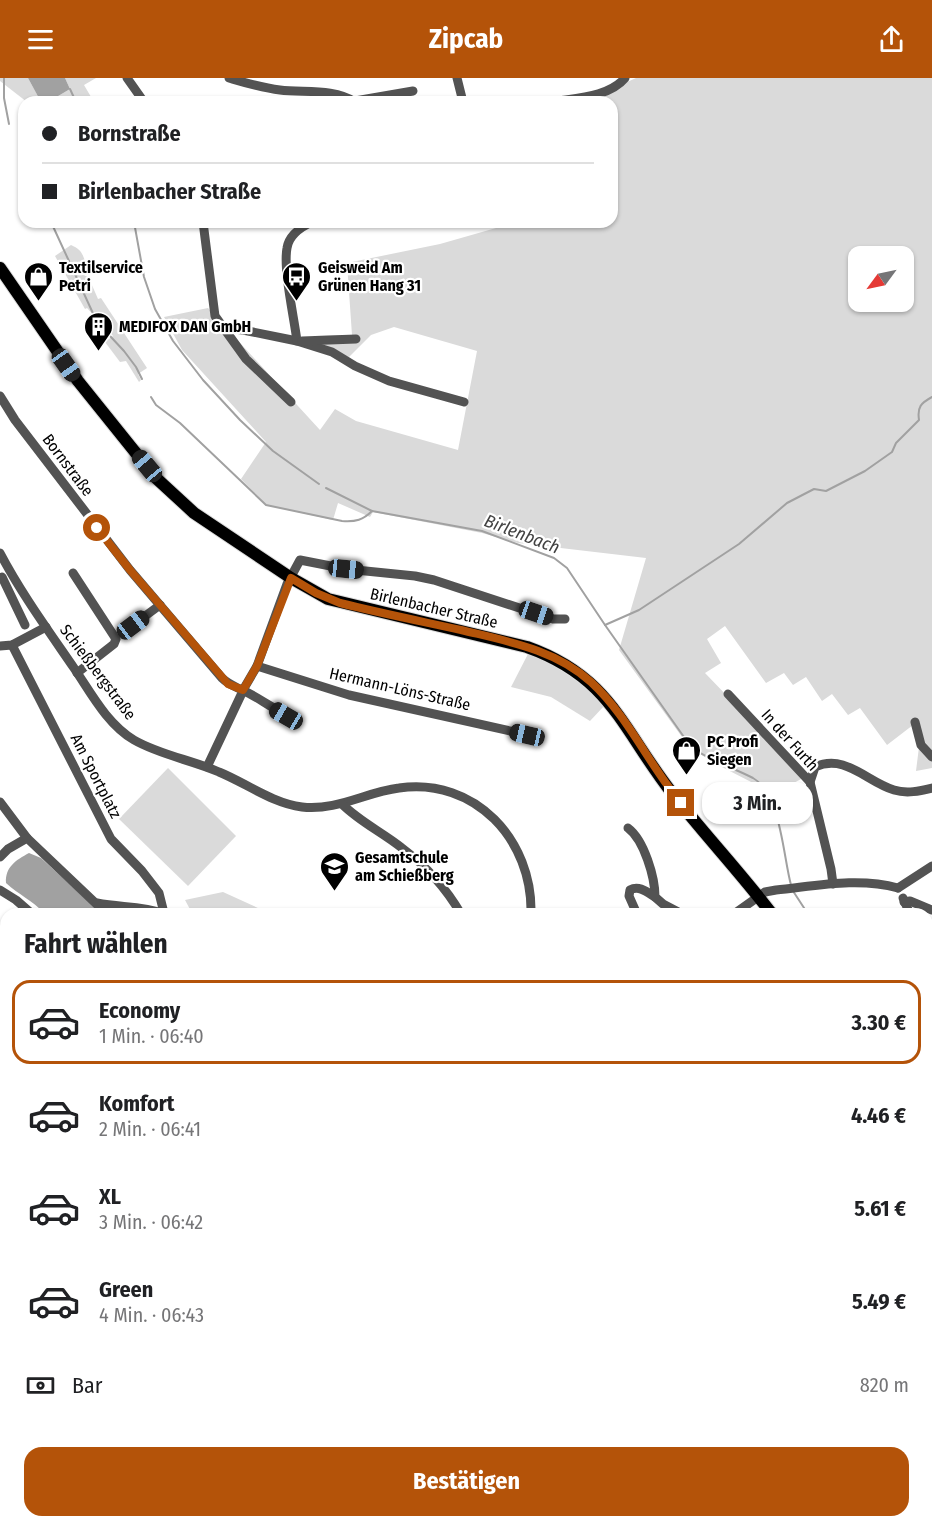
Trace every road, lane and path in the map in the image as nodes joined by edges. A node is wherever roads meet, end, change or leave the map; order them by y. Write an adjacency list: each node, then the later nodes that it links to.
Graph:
1 (127, 78): 7 (street)
2 (229, 78): 5 (street)
3 (457, 78): 10 (street)
4 (625, 78): 11 (street)
5 (253, 82): 8 (street)
6 (413, 91): 9 (street)
7 (140, 96)
8 (344, 96)
9 (387, 96)
10 (462, 96)
11 (583, 96)
12 (203, 228): 15 (street)
13 (302, 228): 17 (street)
14 (0, 268): 24 (main road, Birlenbacher Straße)
15 (223, 328): 17 (street); 19 (street)
16 (356, 339): 17 (street)
17 (297, 341): 20 (street)
18 (0, 396): 25 (street, Bornstraße)
19 (291, 402)
20 (464, 402)
21 (0, 553): 23 (street, Schießbergstraße)
22 (73, 573): 33 (street)
23 (4, 576): 27 (street); 29 (street, Schießbergstraße)
24 (291, 578): 26 (street); 32 (street); 53 (main road, Birlenbacher Straße)
25 (160, 605): 28 (street); 34 (street, Bornstraße)
26 (565, 619)
27 (26, 625)
28 (133, 625)
29 (46, 627): 30 (street); 33 (street, Schießbergstraße)
30 (12, 645): 31 (street); 59 (street, Am Sportplatz)
31 (0, 646)
32 (257, 666): 34 (street); 38 (street, Hermann-Löns-Straße)
33 (77, 673): 40 (street, Schießbergstraße)
34 (242, 693): 36 (street, Bornstraße); 40 (street)
35 (728, 694): 41 (street, In der Furth)
36 (297, 718)
37 (915, 722): 39 (street)
38 (537, 737)
39 (932, 757)
40 (207, 767): 44 (street, Schießbergstraße)
41 (810, 782): 42 (street); 49 (street, In der Furth)
42 (932, 788)
43 (0, 802): 46 (street)
44 (342, 804): 60 (street); 61 (street, Schießbergstraße)
45 (628, 828): 52 (street)
46 (27, 838): 47 (street); 55 (street)
47 (0, 857)
48 (932, 866): 50 (street)
49 (833, 884): 50 (street); 53 (street)
50 (898, 888): 54 (street)
51 (0, 890): 56 (street)
52 (655, 897): 62 (street); 63 (street)
53 (759, 897): 64 (street); 65 (main road, Birlenbacher Straße)
54 (904, 902): 66 (street); 67 (street)
55 (97, 903): 57 (street); 58 (street)
56 (25, 908)
57 (102, 908)
58 (143, 908)
59 (163, 908)
60 (457, 908)
61 (531, 908)
62 (634, 908)
63 (671, 908)
64 (743, 908)
65 (767, 908)
66 (907, 908)
67 (928, 908)

